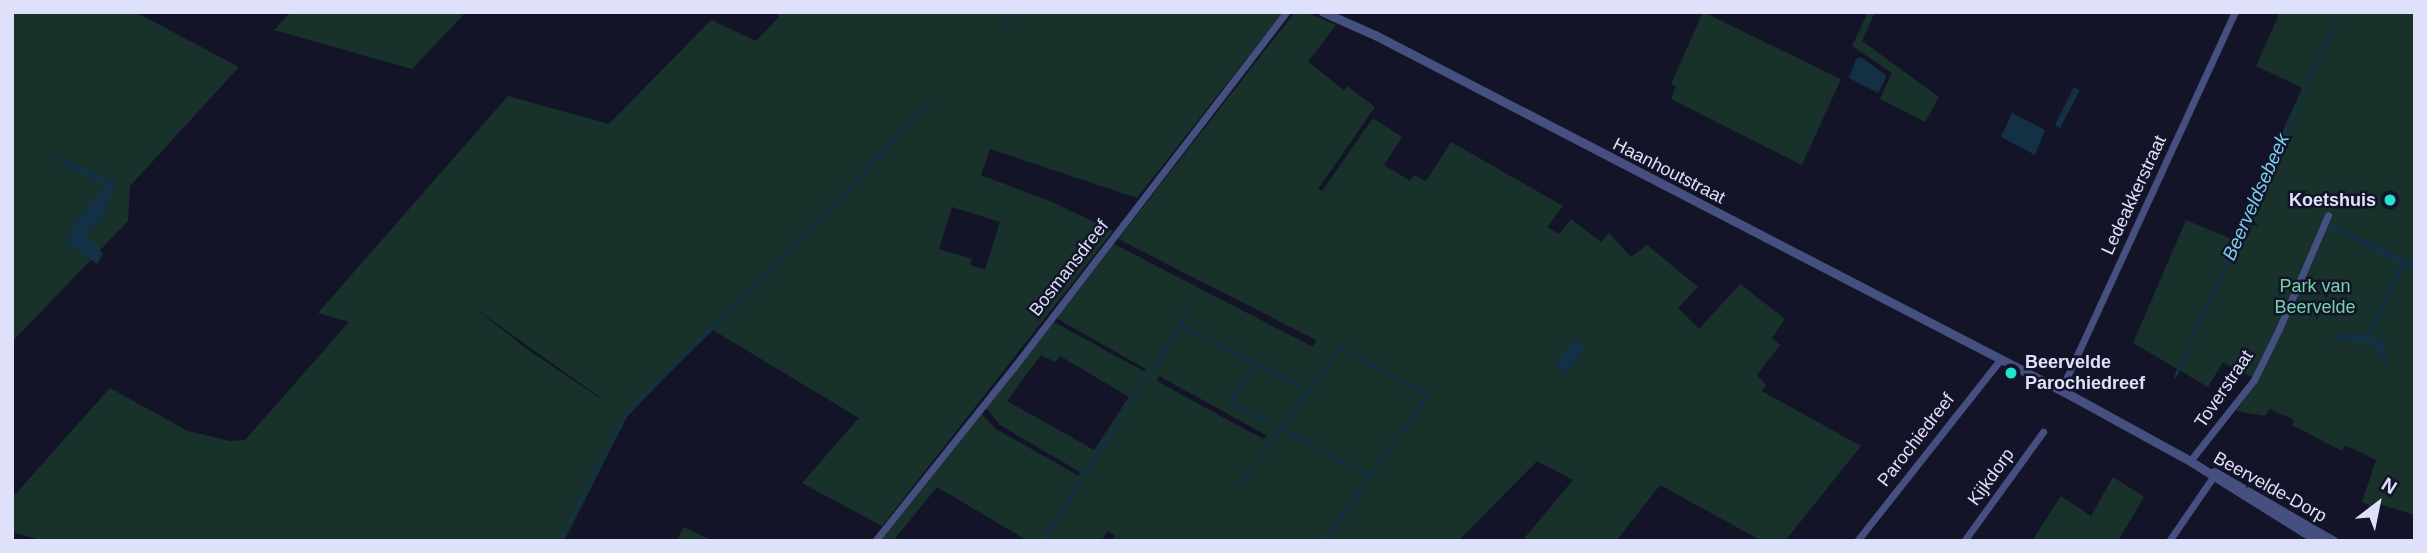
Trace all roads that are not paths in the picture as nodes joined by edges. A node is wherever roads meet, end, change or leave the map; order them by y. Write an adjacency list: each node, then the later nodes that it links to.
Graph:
1 (1286, 12): 11 (street, Bosmansdreef)
2 (1323, 12): 4 (street, Haanhoutstraat)
3 (2235, 12): 7 (street, Ledeakkerstraat)
4 (1336, 15): 6 (street, Haanhoutstraat)
5 (2328, 215): 9 (street, Toverstraat)
6 (2000, 360): 7 (street, Beervelde-Dorp); 12 (street, Parochiedreef)
7 (2061, 390): 9 (street, Beervelde-Dorp)
8 (2043, 432): 13 (street, Kijkdorp)
9 (2190, 461): 10 (street, Beervelde-Dorp); 16 (street, Beervelde-Dorp)
10 (2213, 477): 14 (street); 15 (street, Beervelde-Dorp)
11 (875, 541)
12 (1857, 541)
13 (1964, 541)
14 (2169, 541)
15 (2318, 541)
16 (2334, 541)

